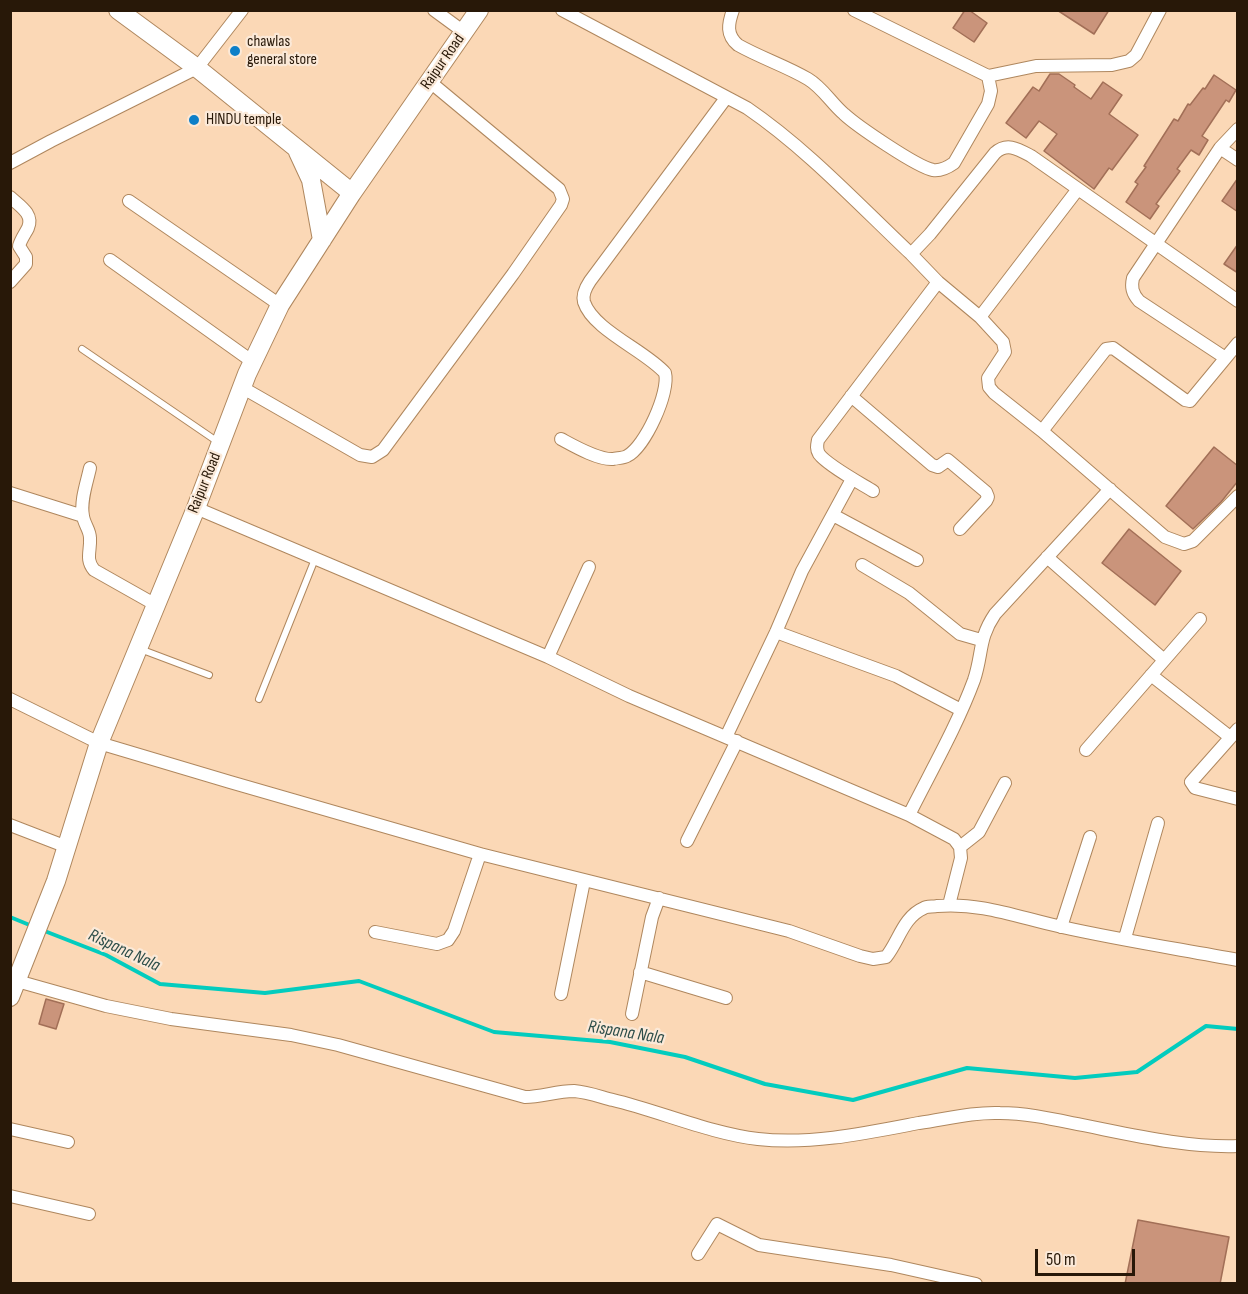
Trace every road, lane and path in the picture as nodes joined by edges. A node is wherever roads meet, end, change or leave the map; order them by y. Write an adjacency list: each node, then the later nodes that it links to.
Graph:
1 (118, 10): 10 (main road)
2 (242, 10): 10 (street)
3 (434, 10): 9 (street)
4 (479, 10): 9 (main road, Raipur Road)
5 (562, 10): 13 (street)
6 (733, 10): 11 (street)
7 (854, 10): 11 (street)
8 (1160, 10): 11 (street)
9 (464, 32): 12 (main road, Raipur Road)
10 (197, 68): 16 (main road); 18 (street)
11 (988, 76)
12 (429, 81): 20 (main road, Raipur Road); 36 (street)
13 (726, 98): 25 (street); 39 (street)
14 (1238, 129): 15 (street)
15 (1220, 148): 17 (street); 24 (street)
16 (296, 149): 20 (main road); 23 (main road)
17 (1238, 160)
18 (10, 164)
19 (1078, 189): 24 (street); 25 (street); 31 (street)
20 (352, 193): 23 (main road, Raipur Road)
21 (10, 197): 27 (street)
22 (129, 201): 30 (street)
23 (322, 240): 30 (main road, Raipur Road)
24 (1156, 243): 29 (street); 34 (street)
25 (911, 254): 28 (street)
26 (110, 260): 35 (street)
27 (10, 282)
28 (938, 282): 31 (street); 37 (street)
29 (1238, 301)
30 (280, 305): 35 (main road, Raipur Road)
31 (980, 317): 38 (street)
32 (1238, 343): 34 (street)
33 (82, 349): 40 (lane)
34 (1224, 357): 38 (street)
35 (253, 362): 36 (main road, Raipur Road)
36 (243, 388): 40 (main road, Raipur Road)
37 (851, 396): 42 (street); 50 (street)
38 (1042, 430): 43 (street)
39 (561, 439)
40 (220, 444): 47 (main road, Raipur Road)
41 (90, 468): 49 (street)
42 (852, 479): 44 (street); 48 (street)
43 (1110, 489): 46 (street); 51 (street)
44 (873, 490)
45 (10, 493): 49 (street)
46 (1238, 495)
47 (196, 508): 52 (street); 56 (main road, Raipur Road)
48 (833, 515): 53 (street); 58 (street)
49 (83, 516): 56 (street)
50 (960, 529)
51 (1047, 557): 59 (street); 62 (street)
52 (315, 558): 61 (street); 66 (lane)
53 (917, 560)
54 (862, 565): 59 (street)
55 (589, 567): 61 (street)
56 (156, 605): 60 (main road, Raipur Road)
57 (1200, 619): 62 (street)
58 (776, 632): 67 (street); 69 (street)
59 (981, 640): 67 (street)
60 (138, 649): 63 (lane); 70 (main road, Raipur Road)
61 (548, 657): 69 (street)
62 (1163, 659): 64 (street)
63 (210, 675)
64 (1151, 675): 68 (street); 71 (street)
65 (10, 699): 70 (street)
66 (259, 699)
67 (961, 710): 74 (street)
68 (1234, 733): 73 (street)
69 (732, 739): 74 (street); 78 (street)
70 (99, 743): 79 (main road, Raipur Road); 81 (street)
71 (1086, 750)
72 (1005, 783): 80 (street)
73 (1238, 799)
74 (909, 815): 80 (street)
75 (1158, 823): 87 (street)
76 (10, 825): 79 (street)
77 (1090, 837): 85 (street)
78 (687, 841)
79 (67, 847): 90 (main road, Raipur Road)
80 (960, 847): 84 (street)
81 (480, 854): 82 (street); 86 (street)
82 (584, 881): 83 (street); 91 (street)
83 (659, 898): 84 (street); 89 (street)
84 (949, 905): 85 (street)
85 (1061, 927): 87 (street)
86 (375, 932)
87 (1125, 938): 88 (street)
88 (1238, 960)
89 (640, 972): 92 (street); 93 (street)
90 (14, 989): 96 (street)
91 (561, 994)
92 (726, 998)
93 (632, 1014)
94 (10, 1129): 95 (street)
95 (68, 1142)
96 (1238, 1146)
97 (10, 1196): 98 (street)
98 (89, 1214)
99 (698, 1254): 100 (street)
100 (976, 1284)

